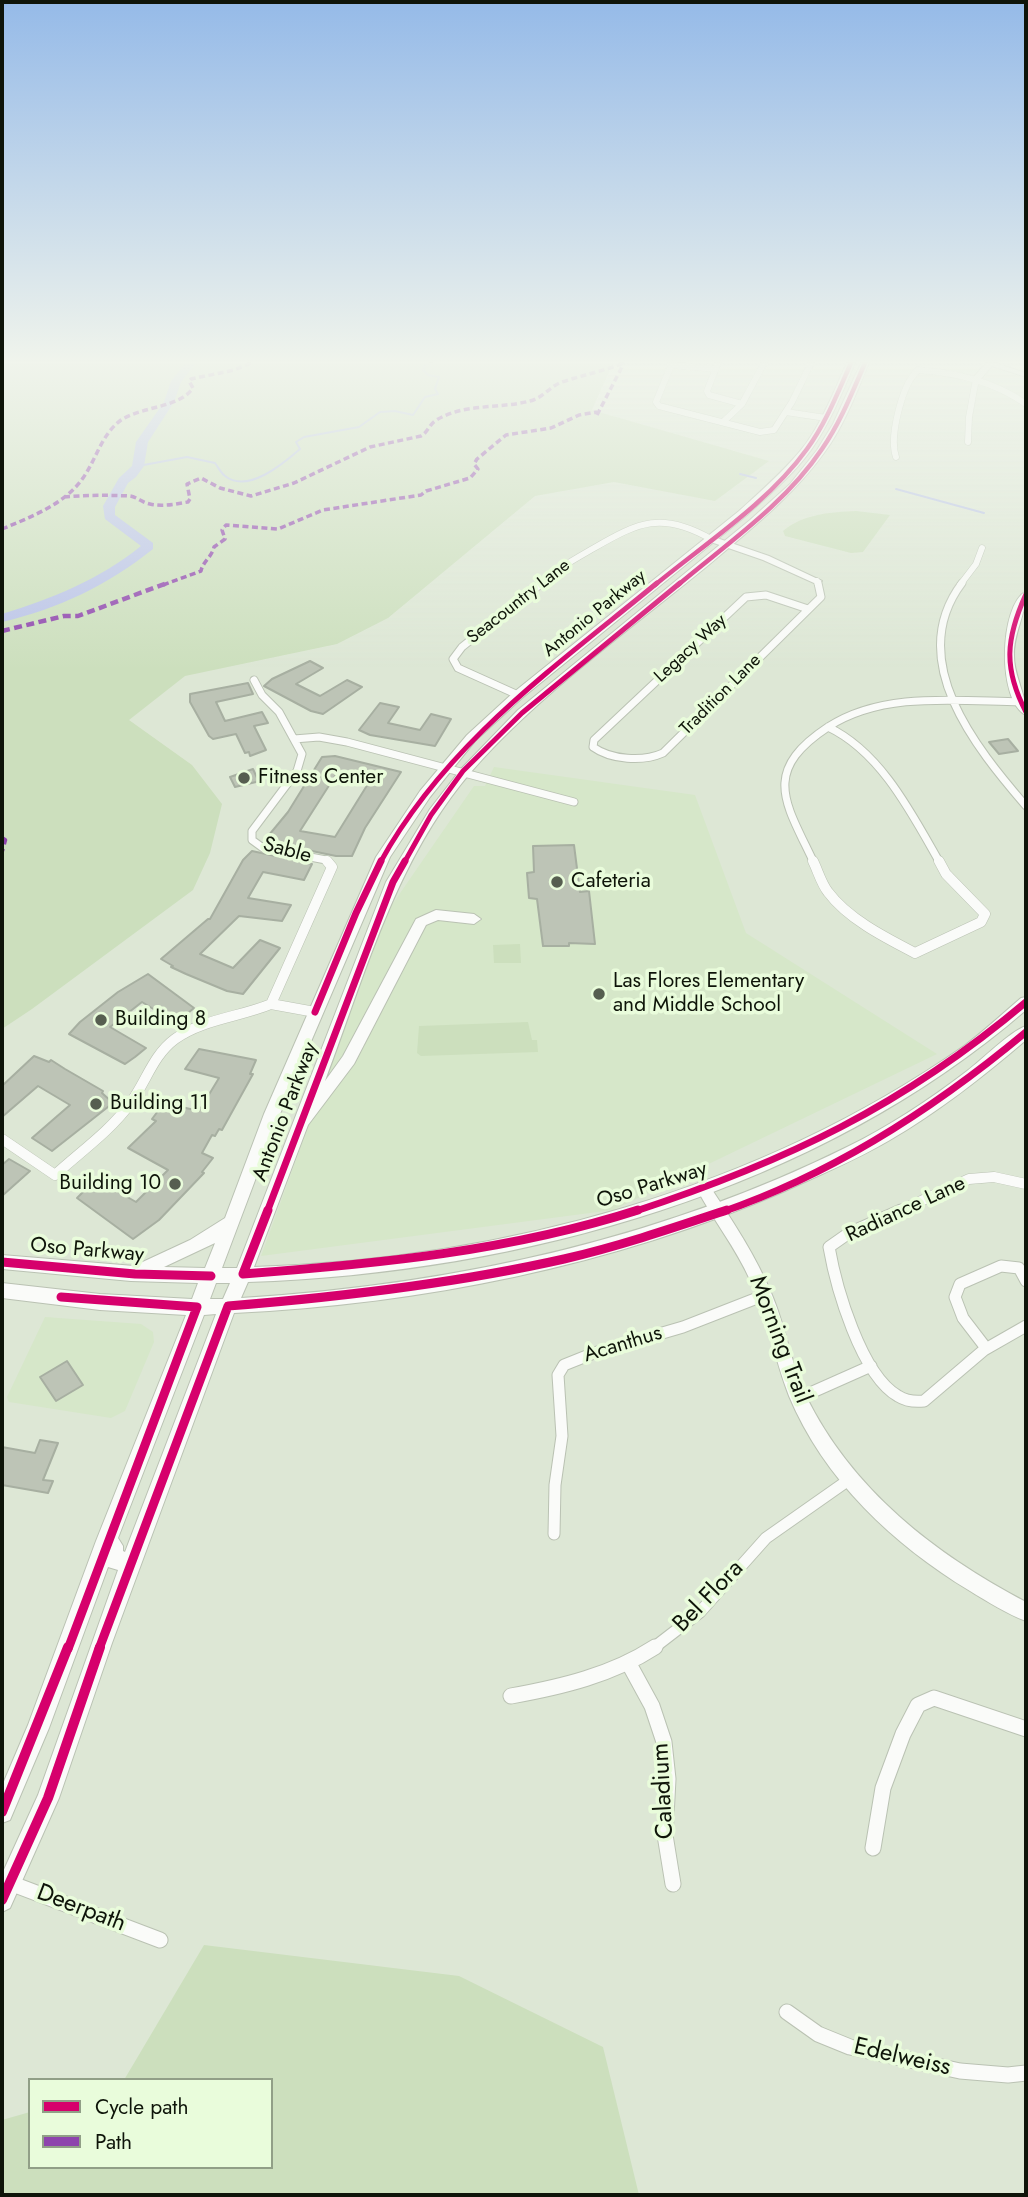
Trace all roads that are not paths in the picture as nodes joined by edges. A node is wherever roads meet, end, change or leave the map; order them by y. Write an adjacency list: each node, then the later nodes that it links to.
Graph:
1 (792, 466): 3 (main road, Antonio Parkway)
2 (809, 466): 4 (main road, Antonio Parkway)
3 (711, 540): 4 (street); 10 (main road, Antonio Parkway); 10 (street, Seacountry Lane)
4 (727, 544): 6 (street); 17 (main road, Antonio Parkway)
5 (982, 548): 11 (street)
6 (817, 581): 8 (street, Tradition Lane)
7 (1025, 600): 12 (street)
8 (808, 609): 15 (street, Tradition Lane); 15 (street, Legacy Way)
9 (254, 680): 14 (street, Sable)
10 (520, 693): 16 (main road, Antonio Parkway)
11 (953, 702): 12 (street); 13 (street); 19 (street)
12 (1023, 707)
13 (827, 727): 13 (street)
14 (294, 739): 16 (street); 22 (street, Sable)
15 (593, 747)
16 (447, 766): 17 (street); 23 (main road, Antonio Parkway)
17 (463, 771): 18 (street); 25 (main road, Antonio Parkway)
18 (574, 802)
19 (1026, 806)
20 (474, 919): 25 (main road)
21 (1026, 1002): 28 (main road, Oso Parkway)
22 (271, 1004): 23 (street); 26 (street)
23 (315, 1012): 30 (main road, Antonio Parkway)
24 (1026, 1032): 29 (main road)
25 (300, 1122): 33 (main road, Antonio Parkway)
26 (2, 1139)
27 (1026, 1184): 42 (street, Radiance Lane)
28 (705, 1189): 29 (street, Morning Trail); 33 (main road, Oso Parkway)
29 (719, 1213): 37 (street, Morning Trail); 38 (main road)
30 (229, 1224): 32 (main road); 34 (main road, Antonio Parkway)
31 (2, 1262): 32 (main road, Oso Parkway)
32 (135, 1274): 34 (main road, Oso Parkway)
33 (243, 1274): 34 (main road, Oso Parkway); 38 (main road, Antonio Parkway)
34 (211, 1276): 39 (main road, Antonio Parkway)
35 (1026, 1280): 41 (street)
36 (2, 1290): 39 (main road)
37 (765, 1295): 43 (street, Morning Trail); 45 (street, Acanthus)
38 (228, 1306): 39 (main road); 47 (main road, Antonio Parkway)
39 (197, 1307): 46 (main road, Antonio Parkway)
40 (1026, 1326): 41 (street, Radiance Lane)
41 (986, 1348): 42 (street, Radiance Lane)
42 (871, 1366): 43 (street)
43 (799, 1398): 44 (street, Morning Trail)
44 (850, 1479): 48 (street, Morning Trail); 49 (street, Bel Flora)
45 (554, 1534)
46 (106, 1541): 47 (main road); 52 (main road, Antonio Parkway)
47 (130, 1563): 55 (main road, Antonio Parkway)
48 (1026, 1612)
49 (628, 1662): 50 (street, Bel Flora); 54 (street, Caladium)
50 (511, 1696)
51 (1026, 1729): 53 (street)
52 (2, 1812)
53 (873, 1848)
54 (673, 1884)
55 (4, 1888): 56 (street, Deerpath)
56 (160, 1940)
57 (787, 2012): 58 (street, Edelweiss)
58 (1026, 2073)

